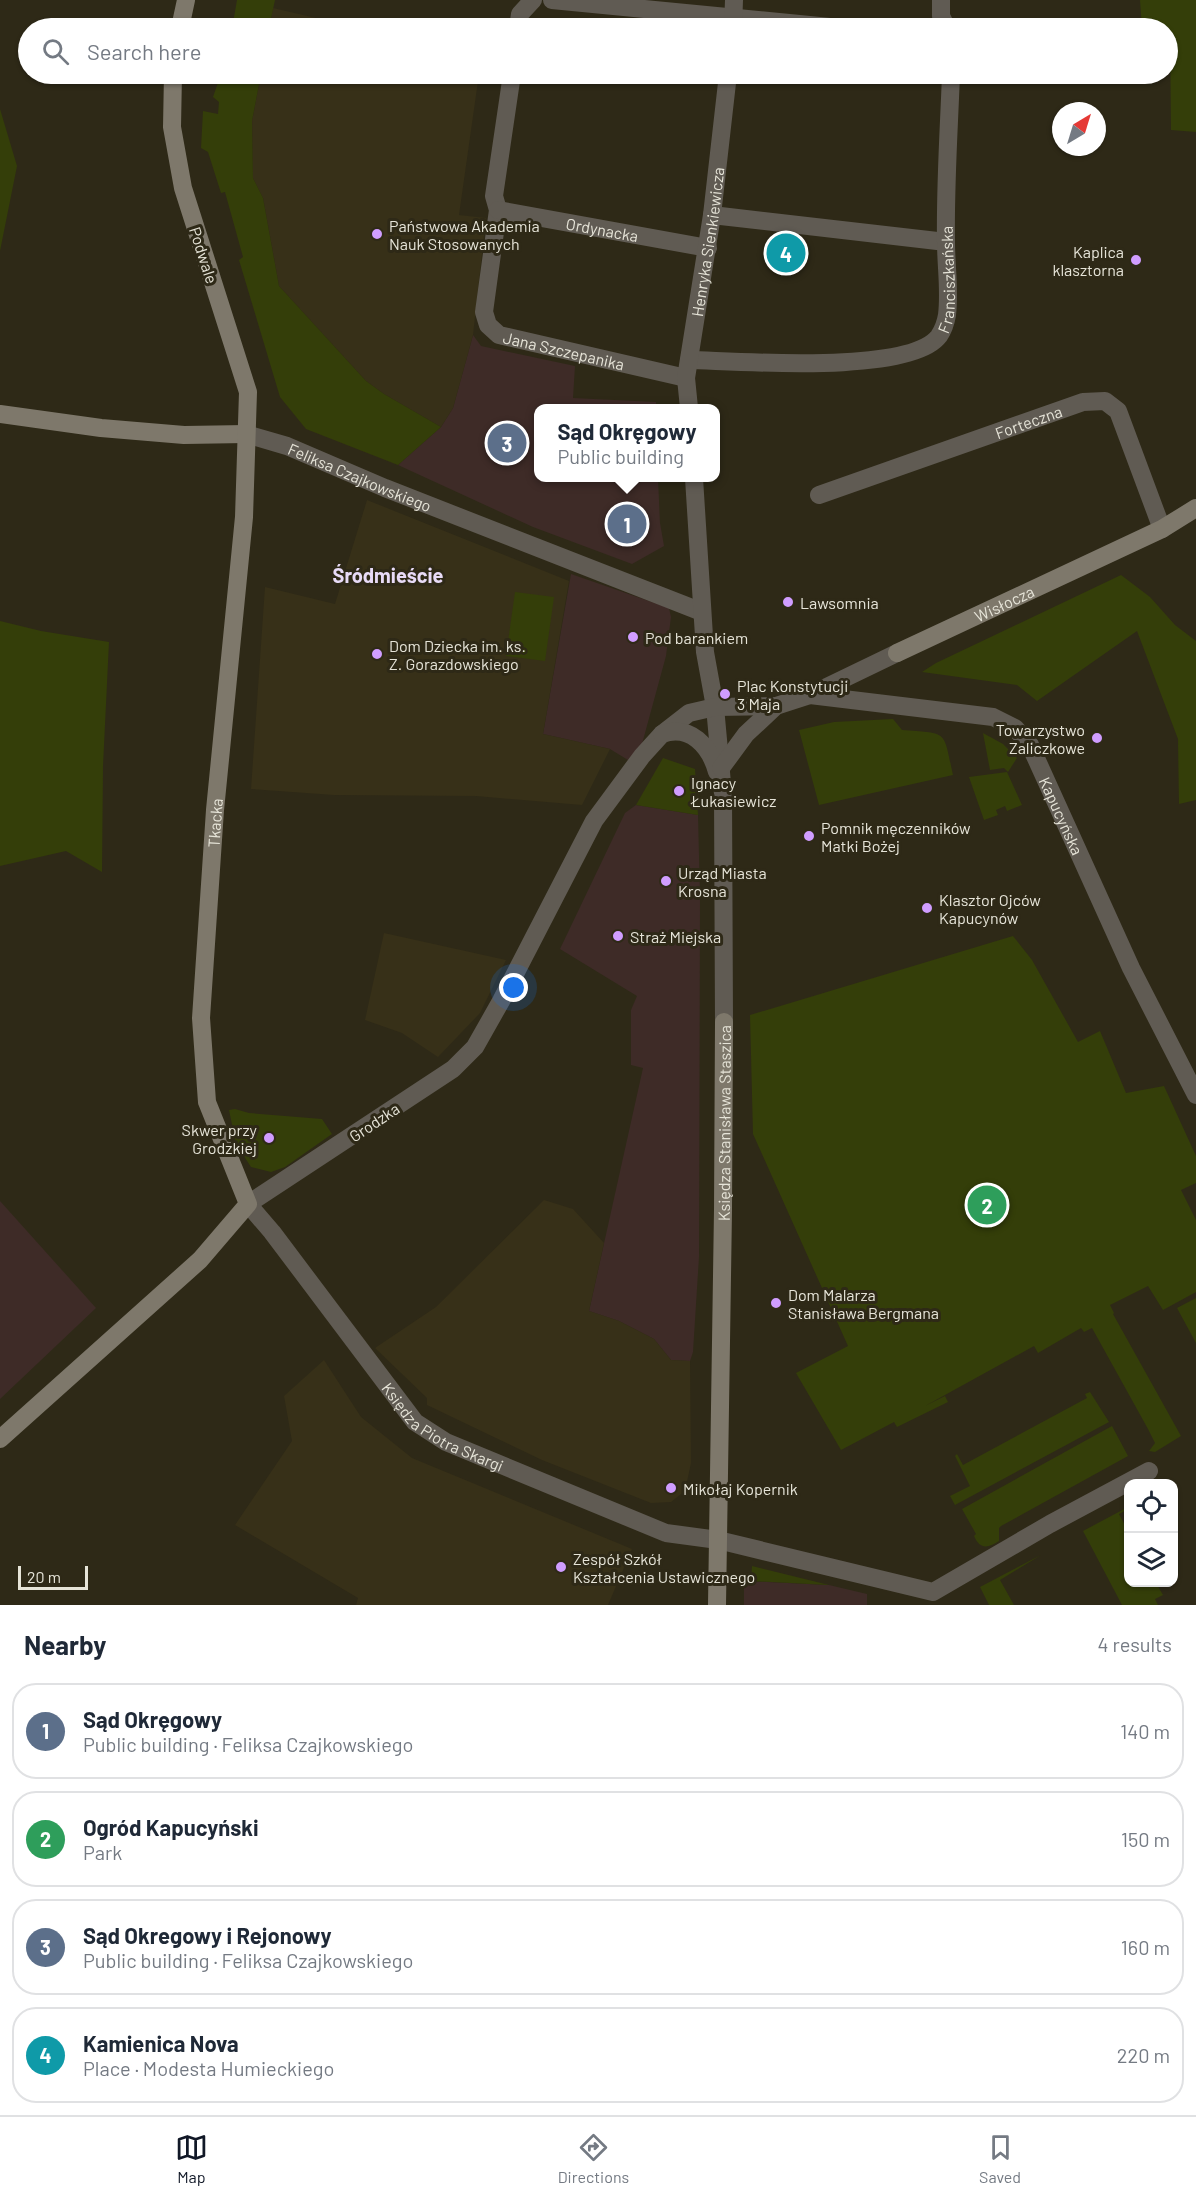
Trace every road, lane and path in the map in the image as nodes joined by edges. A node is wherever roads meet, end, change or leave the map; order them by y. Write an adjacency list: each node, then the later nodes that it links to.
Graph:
1 (186, 0): 6 (main road)
2 (533, 0): 7 (street)
3 (552, 0): 8 (street)
4 (734, 0): 9 (street)
5 (941, 0): 10 (street)
6 (182, 18)
7 (521, 18)
8 (688, 18)
9 (734, 18)
10 (942, 18)
11 (172, 84): 22 (main road, Podwale)
12 (511, 84): 15 (street, Jana Szczepanika)
13 (727, 84): 16 (street, Henryka Sienkiewicza)
14 (951, 84): 17 (street, Franciszkańska)
15 (498, 210): 18 (street, Ordynacka); 19 (street, Jana Szczepanika)
16 (712, 215): 17 (street); 18 (street, Henryka Sienkiewicza)
17 (946, 242): 19 (street, Franciszkańska)
18 (708, 248): 19 (street, Henryka Sienkiewicza)
19 (688, 369): 20 (street, Henryka Sienkiewicza)
20 (689, 404)
21 (0, 414): 22 (main road, Feliksa Czajkowskiego)
22 (246, 434): 27 (street, Feliksa Czajkowskiego); 37 (main road, Tkacka)
23 (694, 482): 27 (street)
24 (819, 495): 26 (street, Forteczna)
25 (1196, 508): 26 (main road, Wisłocza)
26 (1162, 529): 28 (main road, Wisłocza)
27 (702, 612): 31 (street)
28 (897, 652): 29 (street, Wisłocza)
29 (810, 695): 30 (street); 36 (street, Kapucyńska)
30 (776, 706): 31 (street); 33 (street)
31 (715, 707): 32 (street, Grodzka); 33 (street, Księdza Stanisława Staszica)
32 (662, 734): 34 (street); 37 (street, Grodzka)
33 (721, 768): 34 (street, Księdza Stanisława Staszica)
34 (723, 794): 35 (street, Księdza Stanisława Staszica)
35 (724, 1022): 40 (main road, Księdza Stanisława Staszica)
36 (1196, 1095)
37 (248, 1204): 38 (main road, Grodzka); 40 (street, Księdza Piotra Skargi)
38 (0, 1439)
39 (1149, 1471): 40 (street)
40 (718, 1540): 41 (main road, Księdza Stanisława Staszica)
41 (717, 1605)

